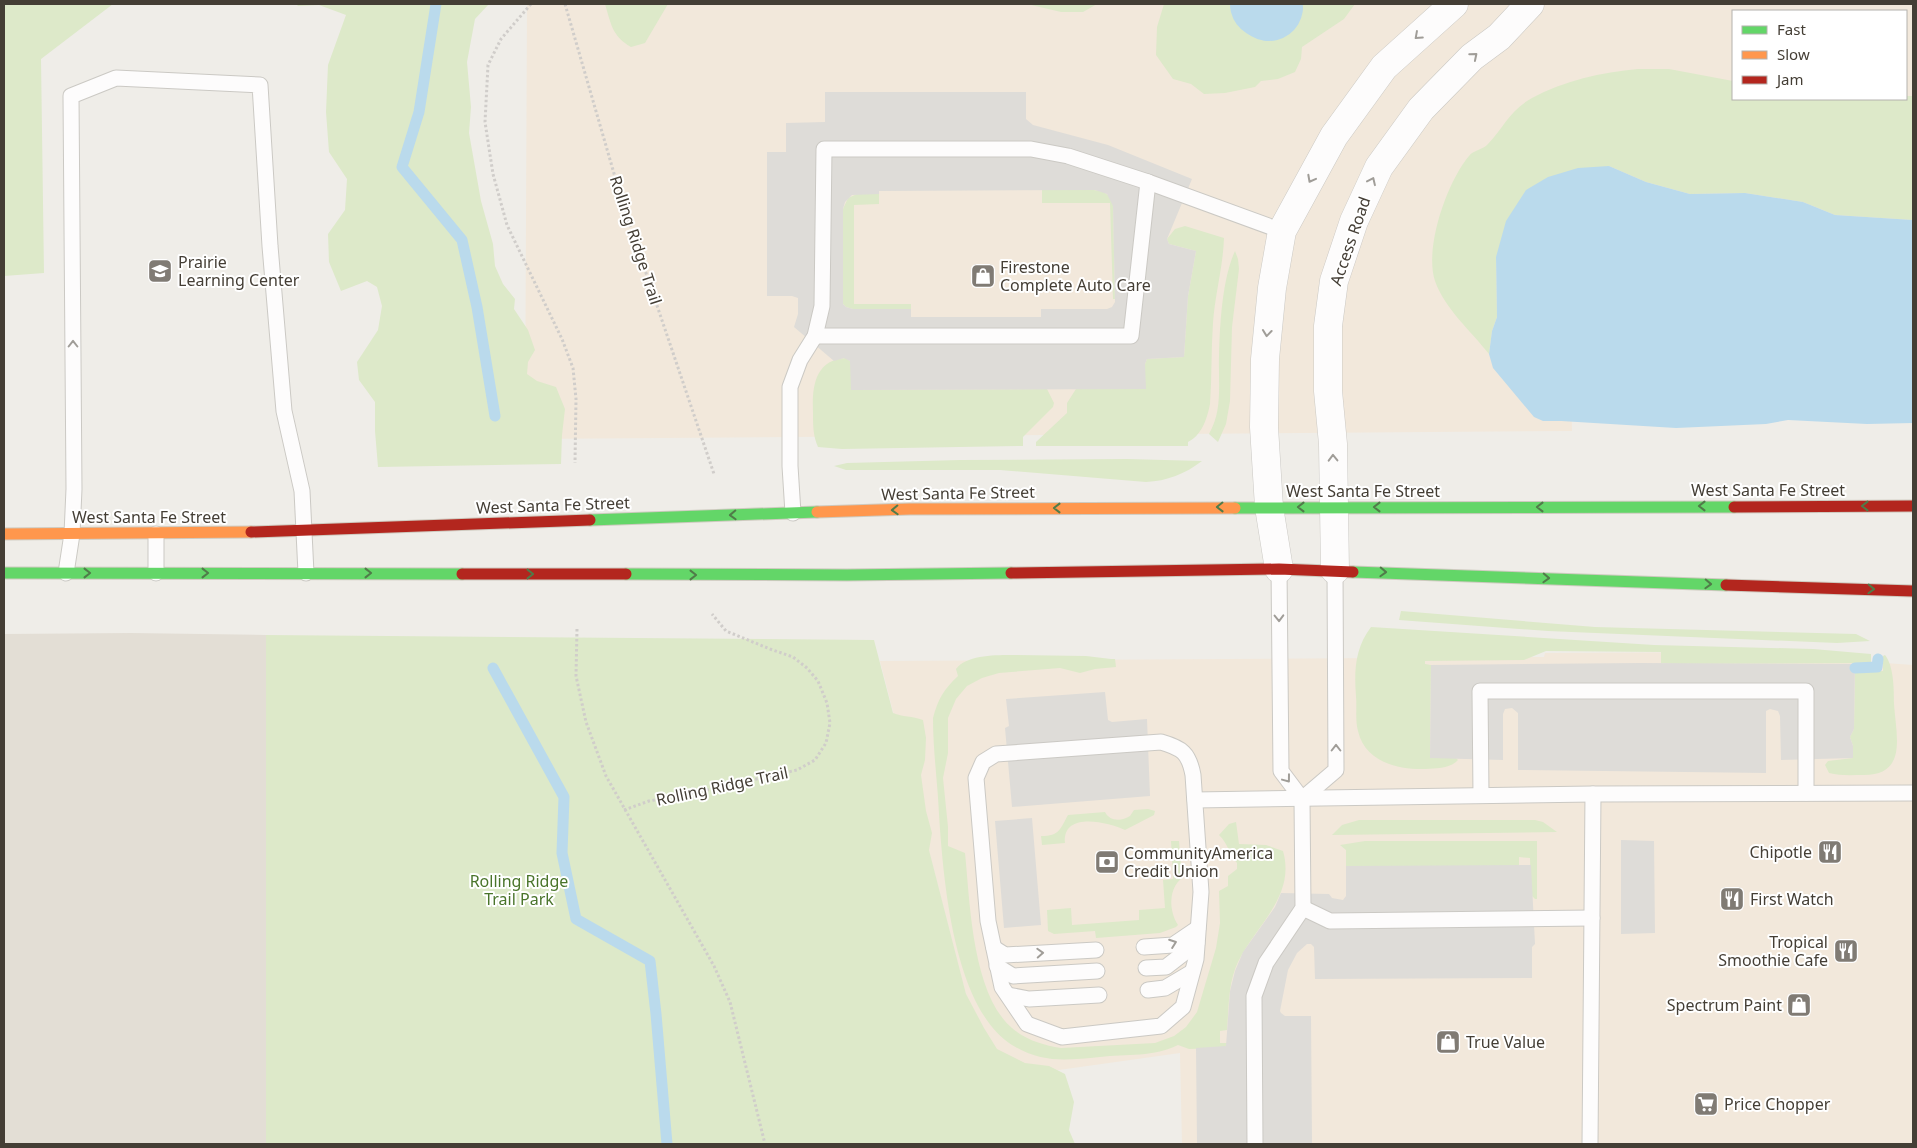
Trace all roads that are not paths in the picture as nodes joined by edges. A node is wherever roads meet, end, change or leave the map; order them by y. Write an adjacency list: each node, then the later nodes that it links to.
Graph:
1 (1454, 4): 4 (street, one-way to 4)
2 (1530, 4): 8 (street, Access Road, one-way to 2)
3 (1148, 182): 4 (lane); 5 (lane); 5 (lane)
4 (1282, 231): 7 (street, one-way to 7)
5 (815, 336): 9 (lane)
6 (1913, 506): 8 (street, West Santa Fe Street, one-way to 8)
7 (1269, 507): 8 (street, West Santa Fe Street, one-way to 7); 9 (street, West Santa Fe Street, one-way to 9); 14 (street)
8 (1334, 507): 15 (street, Access Road)
9 (793, 513): 10 (street, West Santa Fe Street, one-way to 10)
10 (304, 530): 12 (lane, one-way to 10); 13 (street, West Santa Fe Street); 19 (lane)
11 (4, 534): 12 (street, West Santa Fe Street)
12 (72, 534): 13 (street, West Santa Fe Street); 17 (lane)
13 (156, 534): 18 (lane)
14 (1279, 569): 15 (street); 19 (street, one-way to 14); 25 (lane, one-way to 25)
15 (1335, 570): 20 (street, one-way to 20); 25 (lane, one-way to 15)
16 (4, 573): 17 (street)
17 (66, 573): 18 (street, one-way to 18)
18 (156, 573): 19 (street, one-way to 19)
19 (306, 573)
20 (1913, 591)
21 (1806, 793): 22 (lane); 23 (lane); 24 (lane)
22 (1913, 793)
23 (1593, 794): 24 (lane); 28 (lane)
24 (1481, 795): 25 (lane)
25 (1302, 799): 26 (lane); 27 (lane)
26 (1195, 800): 29 (lane); 31 (lane)
27 (1303, 908): 28 (lane); 40 (lane)
28 (1592, 918): 41 (lane)
29 (1198, 936): 30 (lane, one-way to 29); 34 (lane); 36 (lane)
30 (1144, 947)
31 (994, 948): 32 (lane, one-way to 32); 33 (lane)
32 (1096, 950)
33 (998, 966): 35 (lane); 38 (lane)
34 (1146, 968)
35 (1097, 972)
36 (1192, 972): 37 (lane); 38 (lane)
37 (1148, 990)
38 (1008, 995): 39 (lane)
39 (1099, 995)
40 (1255, 1144)
41 (1590, 1144)

